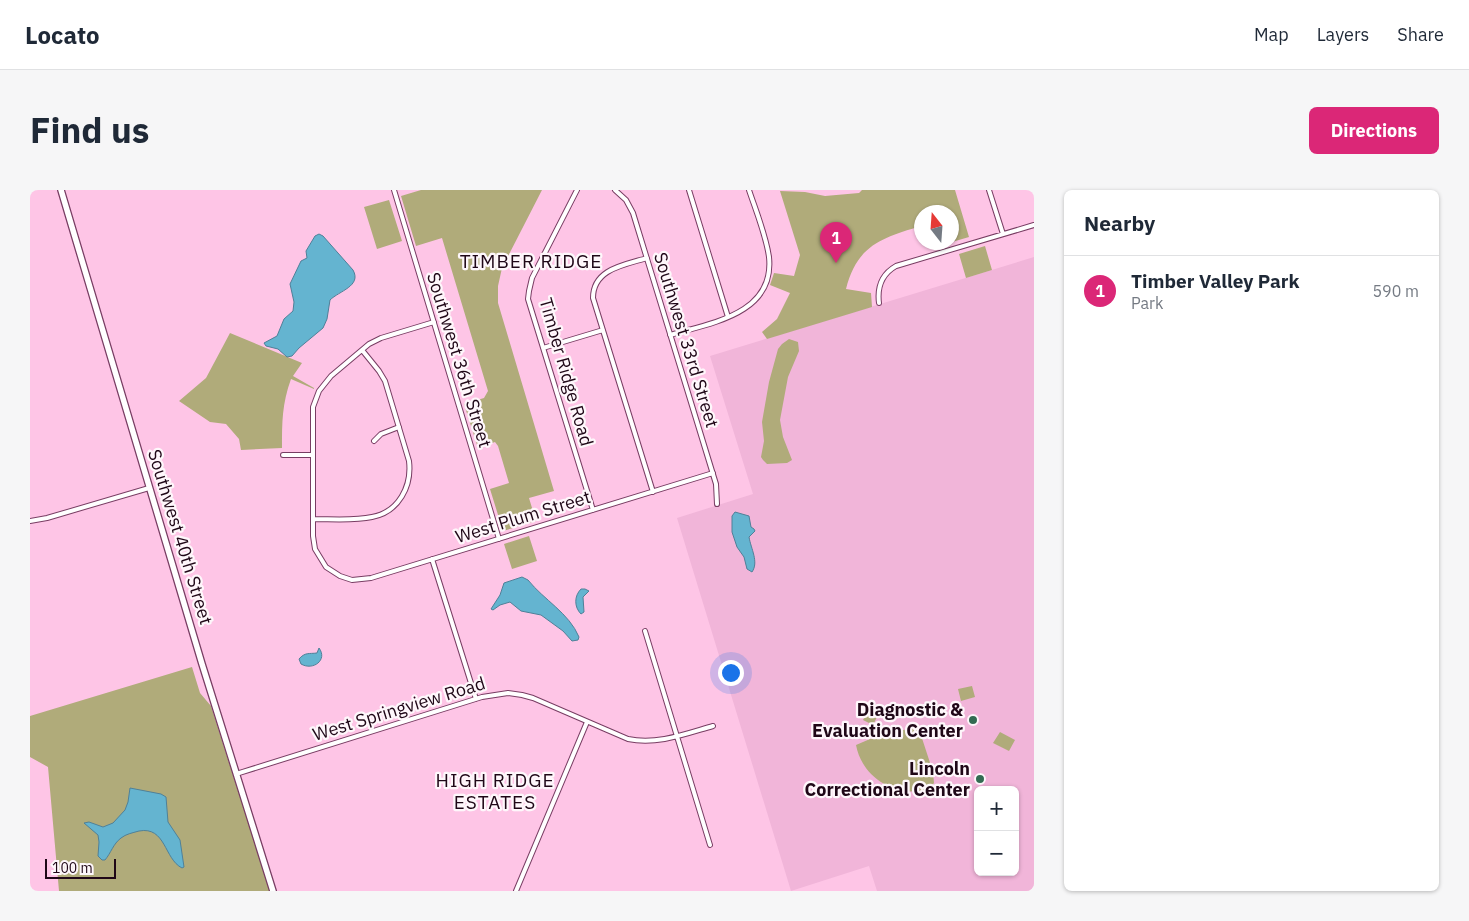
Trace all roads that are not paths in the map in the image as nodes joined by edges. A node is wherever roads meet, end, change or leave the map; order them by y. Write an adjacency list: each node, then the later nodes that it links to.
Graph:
1 (61, 190): 23 (main road, Southwest 40th Street)
2 (394, 190): 13 (street, Southwest 36th Street)
3 (577, 190): 16 (street, Timber Ridge Road)
4 (615, 190): 10 (street, Southwest 33rd Street)
5 (689, 190): 12 (street)
6 (749, 190): 12 (street)
7 (989, 190): 9 (street)
8 (1034, 225): 9 (street)
9 (1003, 234): 11 (street)
10 (647, 258): 14 (street); 15 (street, Southwest 33rd Street)
11 (879, 303)
12 (728, 318): 15 (street)
13 (434, 322): 17 (street); 29 (street, Southwest 36th Street)
14 (603, 330): 16 (street); 24 (street)
15 (670, 335): 22 (street, Southwest 33rd Street)
16 (543, 348): 26 (street, Timber Ridge Road)
17 (362, 350): 18 (street); 21 (street)
18 (399, 427): 19 (street); 27 (street)
19 (374, 441)
20 (283, 455): 21 (street)
21 (312, 455): 27 (street)
22 (713, 473): 24 (street, West Plum Street); 25 (street, Southwest 33rd Street)
23 (150, 488): 28 (street); 36 (main road, Southwest 40th Street)
24 (653, 492): 26 (street, West Plum Street)
25 (717, 504)
26 (593, 510): 29 (street, West Plum Street)
27 (313, 520): 30 (street, West Plum Street)
28 (30, 521)
29 (498, 539): 30 (street, West Plum Street)
30 (432, 559): 32 (street)
31 (645, 631): 35 (street)
32 (476, 699): 33 (street, West Springview Road); 36 (street, West Springview Road)
33 (587, 722): 35 (street, West Springview Road); 39 (street)
34 (713, 726): 35 (street, West Springview Road)
35 (678, 737): 37 (street)
36 (236, 774): 38 (main road, Southwest 40th Street)
37 (710, 845)
38 (273, 891)
39 (516, 891)

